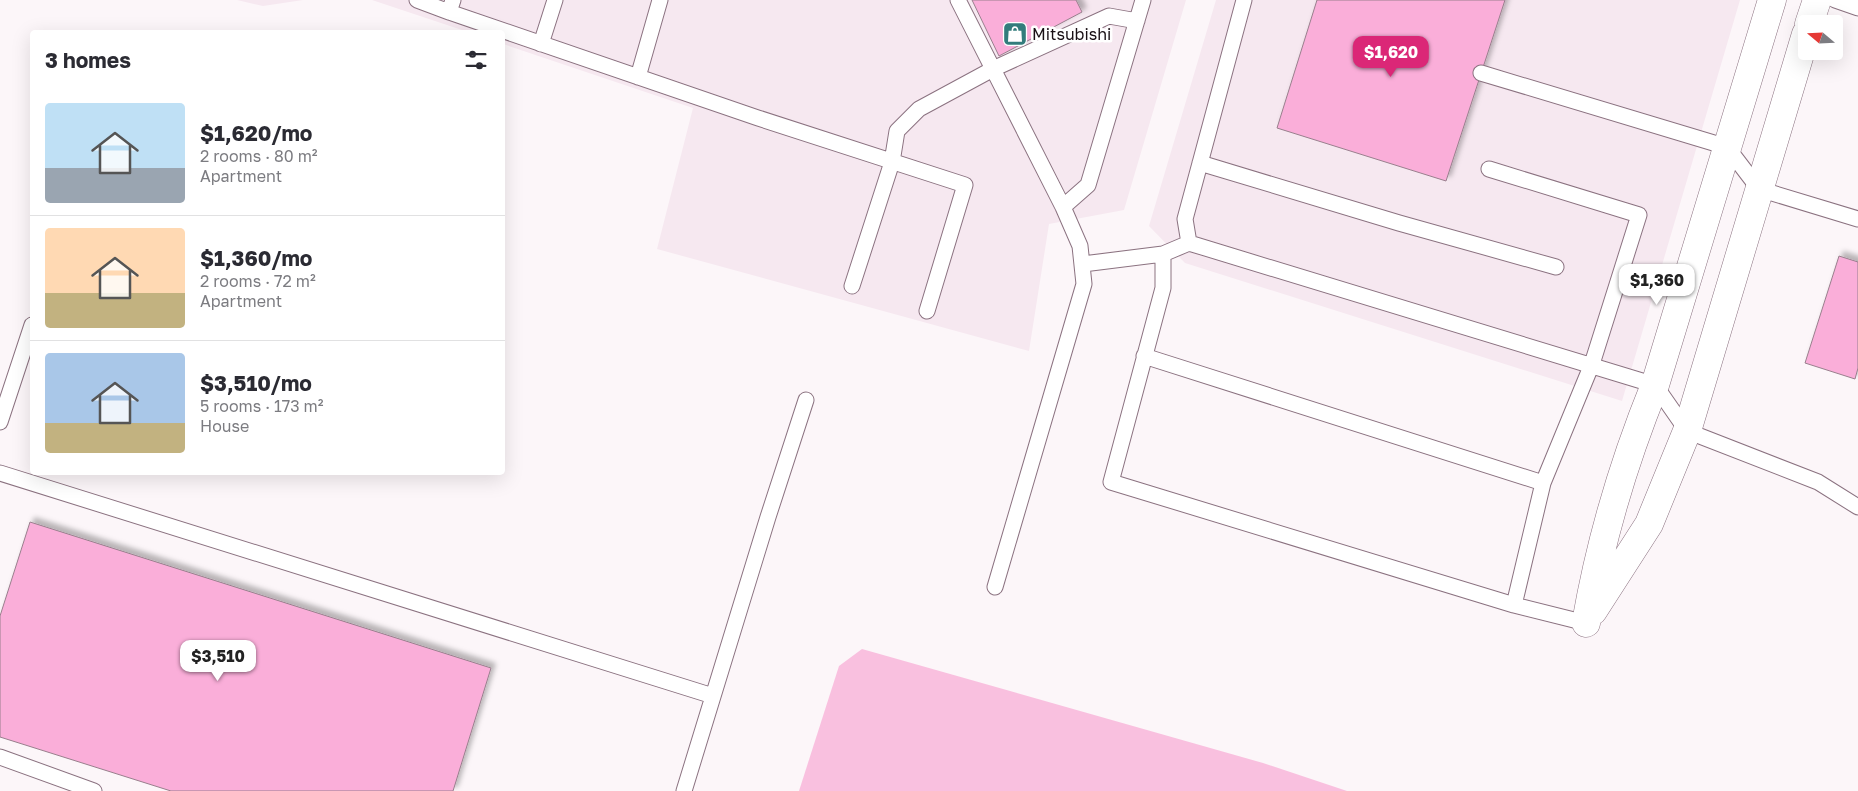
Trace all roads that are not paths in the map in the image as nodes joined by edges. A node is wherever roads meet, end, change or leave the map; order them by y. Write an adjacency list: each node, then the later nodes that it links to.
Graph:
1 (417, 0): 10 (lane)
2 (555, 0): 14 (lane)
3 (660, 0): 18 (lane)
4 (958, 0): 16 (lane)
5 (1144, 0): 13 (lane)
6 (1244, 0): 21 (lane)
7 (1772, 0): 19 (street)
8 (1817, 0): 12 (street)
9 (1835, 0): 11 (lane)
10 (451, 6): 14 (lane)
11 (1858, 8)
12 (1812, 15)
13 (1137, 21): 16 (lane); 24 (lane)
14 (541, 44): 18 (lane)
15 (1798, 60): 23 (street)
16 (993, 69): 20 (lane); 24 (lane)
17 (1481, 74): 19 (lane)
18 (638, 77): 20 (lane)
19 (1727, 147): 23 (lane); 35 (street)
20 (892, 162): 30 (lane); 31 (lane)
21 (1200, 163): 26 (lane); 29 (lane)
22 (1489, 168): 34 (lane)
23 (1759, 189): 25 (lane); 38 (street)
24 (1064, 207): 28 (lane)
25 (1858, 219)
26 (1189, 243): 27 (lane); 34 (lane)
27 (1163, 254): 28 (lane); 33 (lane)
28 (1082, 264): 42 (lane)
29 (1556, 267)
30 (852, 286)
31 (928, 311)
32 (30, 331): 37 (lane)
33 (1144, 356): 40 (lane); 43 (lane)
34 (1592, 364): 35 (lane); 40 (lane)
35 (1655, 385): 38 (lane); 44 (street)
36 (806, 400): 45 (lane)
37 (0, 422)
38 (1687, 431): 41 (lane); 44 (street)
39 (0, 473): 45 (lane)
40 (1543, 483): 43 (lane)
41 (1858, 507)
42 (995, 588)
43 (1514, 605): 44 (lane)
44 (1586, 623)
45 (713, 696): 48 (lane)
46 (0, 757): 47 (lane)
47 (94, 791)
48 (684, 791)

